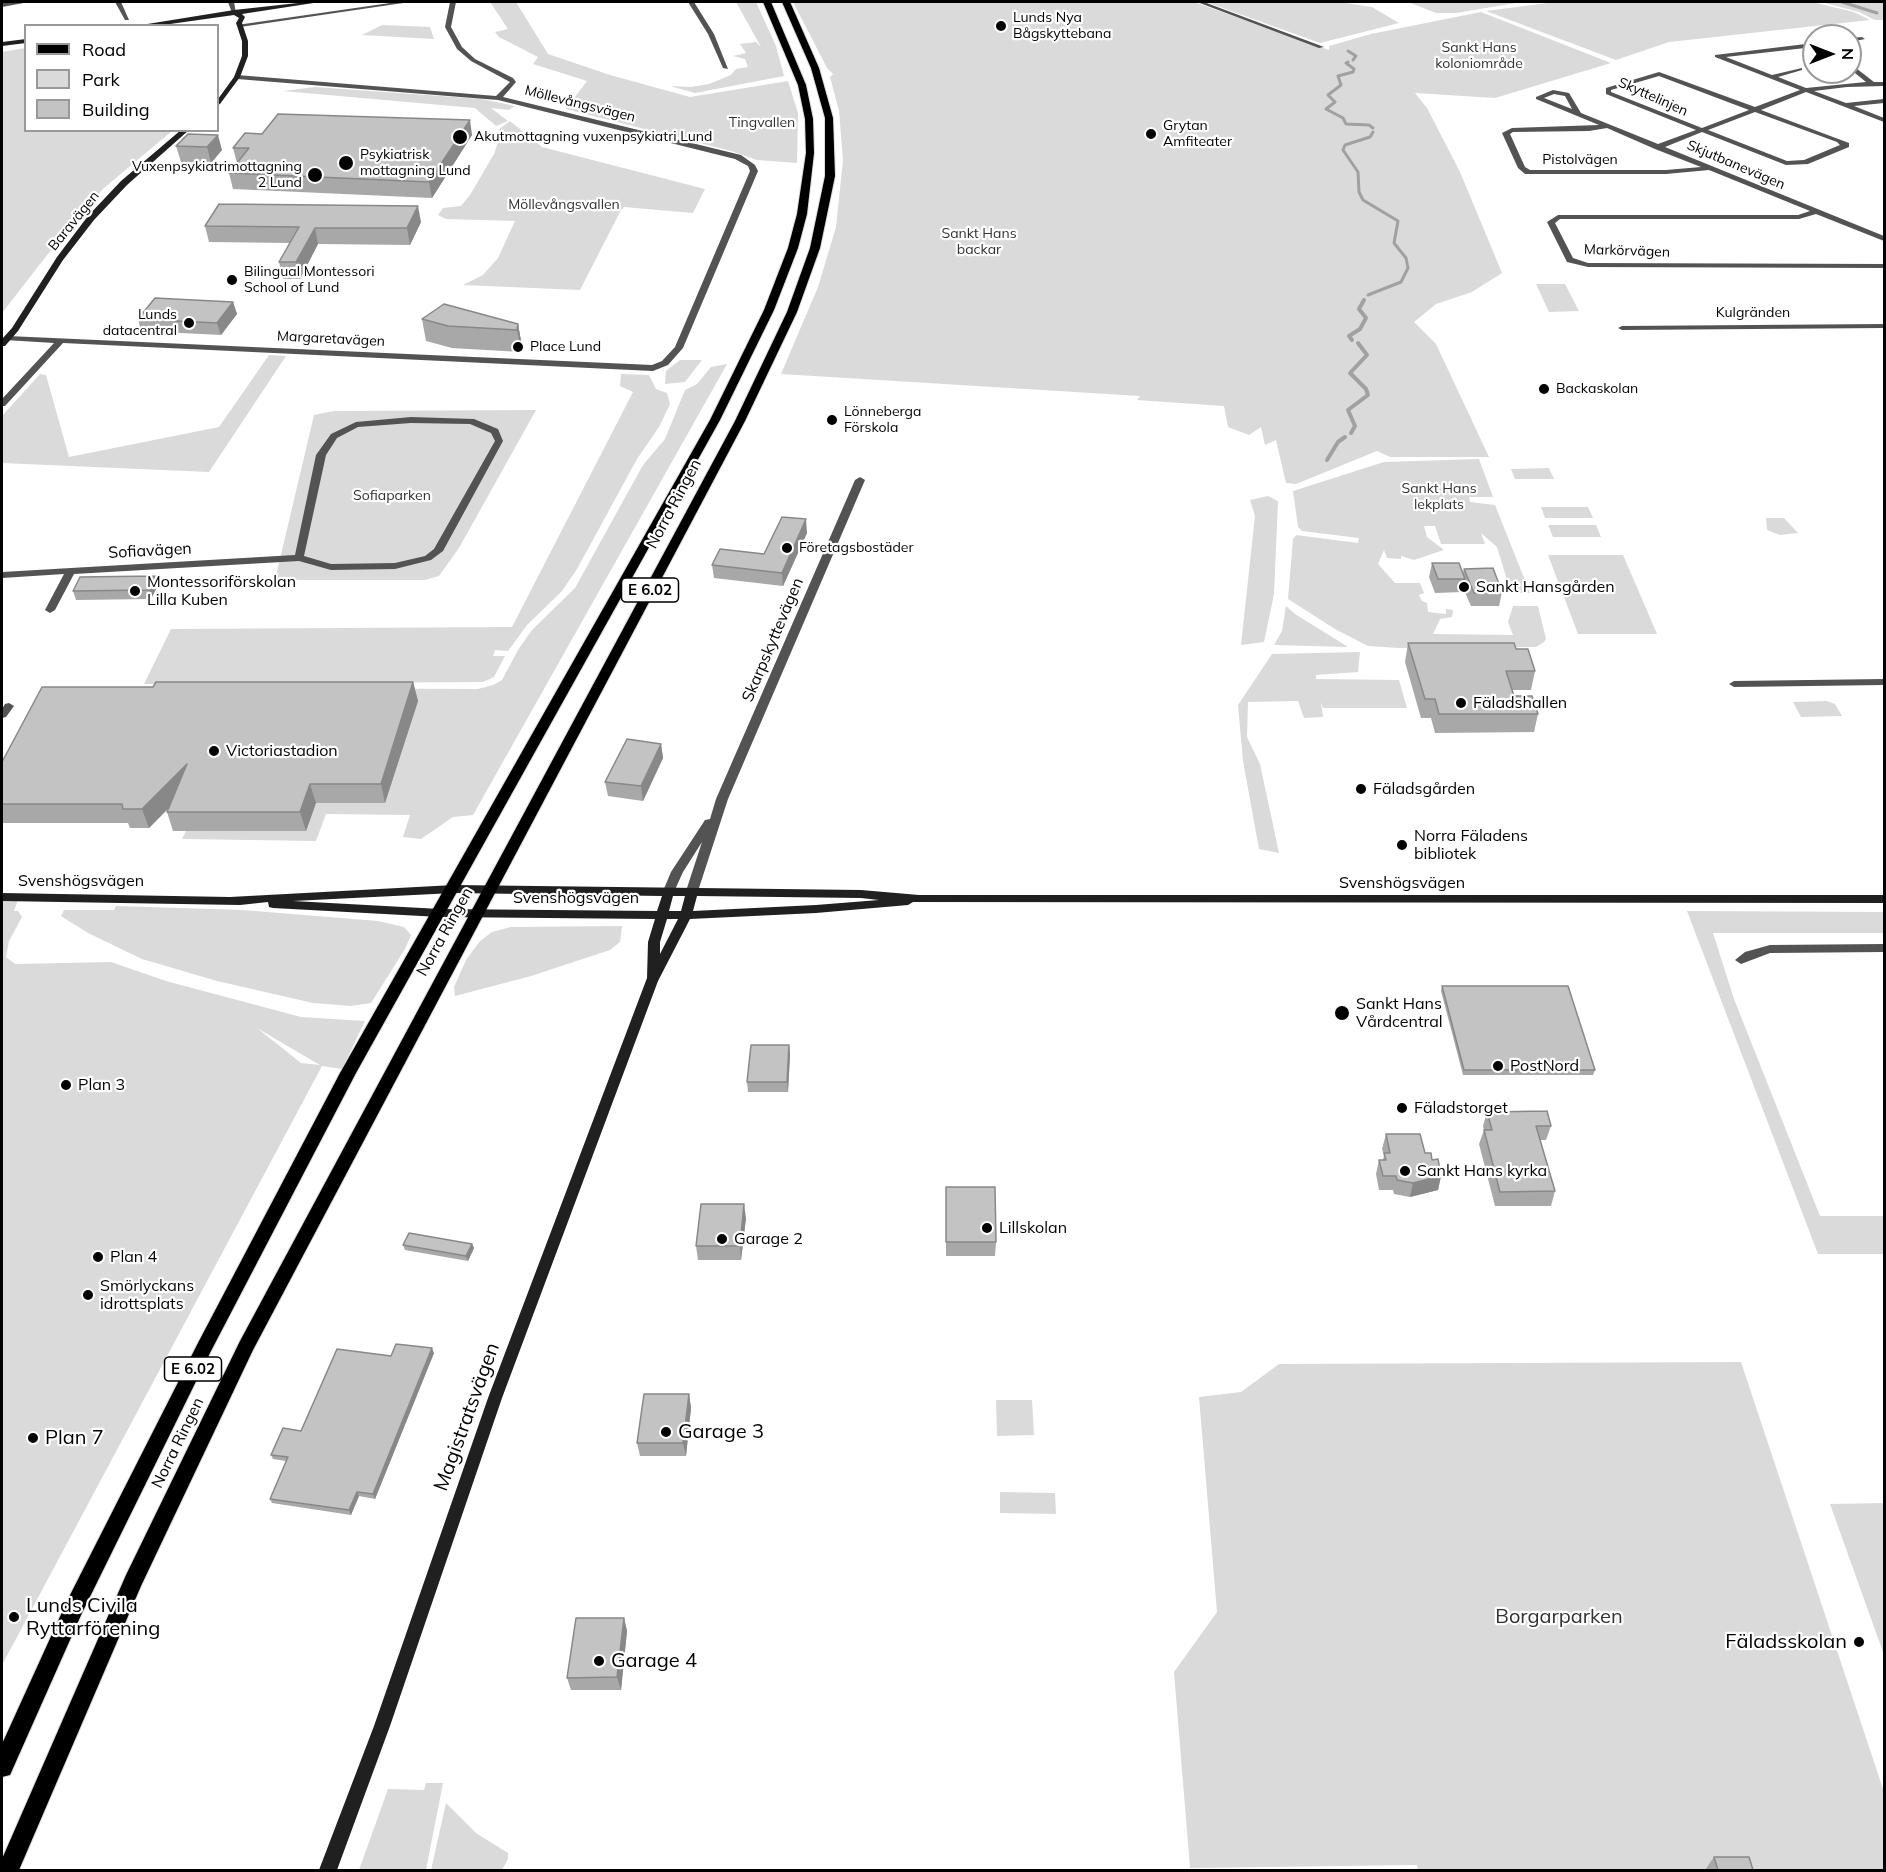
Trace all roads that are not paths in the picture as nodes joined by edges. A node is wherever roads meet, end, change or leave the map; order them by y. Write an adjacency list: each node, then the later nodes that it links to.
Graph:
1 (26, 2): 12 (street)
2 (118, 2): 14 (street)
3 (231, 2): 13 (street)
4 (297, 2): 13 (main road)
5 (317, 2): 13 (main road)
6 (406, 2): 16 (street)
7 (453, 2): 29 (street)
8 (691, 2): 21 (street)
9 (767, 2): 60 (main road, Norra Ringen / E 6.02)
10 (786, 2): 61 (main road, Norra Ringen / E 6.02)
11 (1200, 2): 20 (street)
12 (2, 5)
13 (234, 12): 15 (main road); 16 (main road)
14 (127, 19)
15 (152, 24)
16 (239, 24): 24 (main road)
17 (24, 41): 18 (main road)
18 (2, 44)
19 (1802, 46): 25 (street, Skyttelinjen)
20 (1321, 47)
21 (726, 68)
22 (1800, 69): 25 (street)
23 (1862, 76): 26 (street)
24 (237, 77): 29 (street, Möllevångsvägen); 31 (main road)
25 (1771, 78): 28 (street, Skyttelinjen)
26 (1872, 84): 27 (street, Skyttelinjen); 28 (street, Skyttelinjen)
27 (1884, 84)
28 (1806, 90): 32 (street, Skyttelinjen); 33 (street, Skyttelinjen)
29 (498, 98): 48 (street, Möllevångsvägen)
30 (1884, 101): 32 (street, Skyttelinjen)
31 (219, 102)
32 (1845, 105): 35 (street, Skyttelinjen)
33 (1755, 109): 37 (street, Skyttelinjen); 37 (street, Skyttelinjen); 37 (street, Skyttelinjen)
34 (1578, 114): 34 (street, Skjutbanevägen); 36 (street, Skjutbanevägen)
35 (1884, 120)
36 (1608, 126): 39 (street, Skjutbanevägen); 40 (street, Pistolvägen)
37 (1700, 130): 39 (street, Skyttelinjen)
38 (184, 132): 47 (main road, Baravägen)
39 (1658, 147): 40 (street, Skjutbanevägen)
40 (1710, 168): 41 (street, Skjutbanevägen)
41 (1815, 212): 42 (street, Skjutbanevägen); 43 (street, Markörvägen)
42 (1884, 239)
43 (1884, 266)
44 (1884, 326): 45 (street, Kulgränden)
45 (1622, 328)
46 (61, 340): 47 (street, Margaretavägen); 48 (street, Margaretavägen); 49 (street)
47 (5, 341)
48 (653, 368)
49 (2, 404)
50 (860, 480): 59 (street, Skarpskyttevägen)
51 (299, 558): 51 (street); 52 (street, Sofiavägen)
52 (71, 571): 53 (street, Sofiavägen); 54 (street)
53 (2, 575)
54 (50, 610)
55 (1884, 682): 56 (street)
56 (1734, 684)
57 (9, 706): 58 (street)
58 (2, 715)
59 (717, 813): 62 (street, Skarpskyttevägen); 63 (street, Skarpskyttevägen)
60 (454, 889): 61 (main road, Svenshögsvägen); 67 (main road, Svenshögsvägen); 68 (main road, Norra Ringen / E 6.02)
61 (490, 889): 62 (main road, Svenshögsvägen); 69 (main road, Norra Ringen / E 6.02)
62 (669, 891): 63 (main road, Svenshögsvägen); 70 (main road, Magistratsvägen)
63 (692, 891): 65 (main road, Svenshögsvägen); 71 (main road, Skarpskyttevägen)
64 (2, 897): 67 (main road, Svenshögsvägen)
65 (919, 899): 66 (main road, Svenshögsvägen); 71 (main road, Svenshögsvägen)
66 (1884, 899)
67 (233, 900): 68 (main road, Svenshögsvägen)
68 (440, 913): 69 (main road, Svenshögsvägen); 75 (main road, Norra Ringen / E 6.02)
69 (477, 914): 70 (main road, Svenshögsvägen); 76 (main road, Norra Ringen / E 6.02)
70 (661, 915): 71 (main road, Svenshögsvägen); 74 (main road, Magistratsvägen)
71 (686, 915): 74 (main road, Magistratsvägen)
72 (1884, 948): 73 (street)
73 (1741, 960)
74 (652, 981): 77 (main road, Magistratsvägen)
75 (2, 1767)
76 (8, 1870)
77 (328, 1870)

